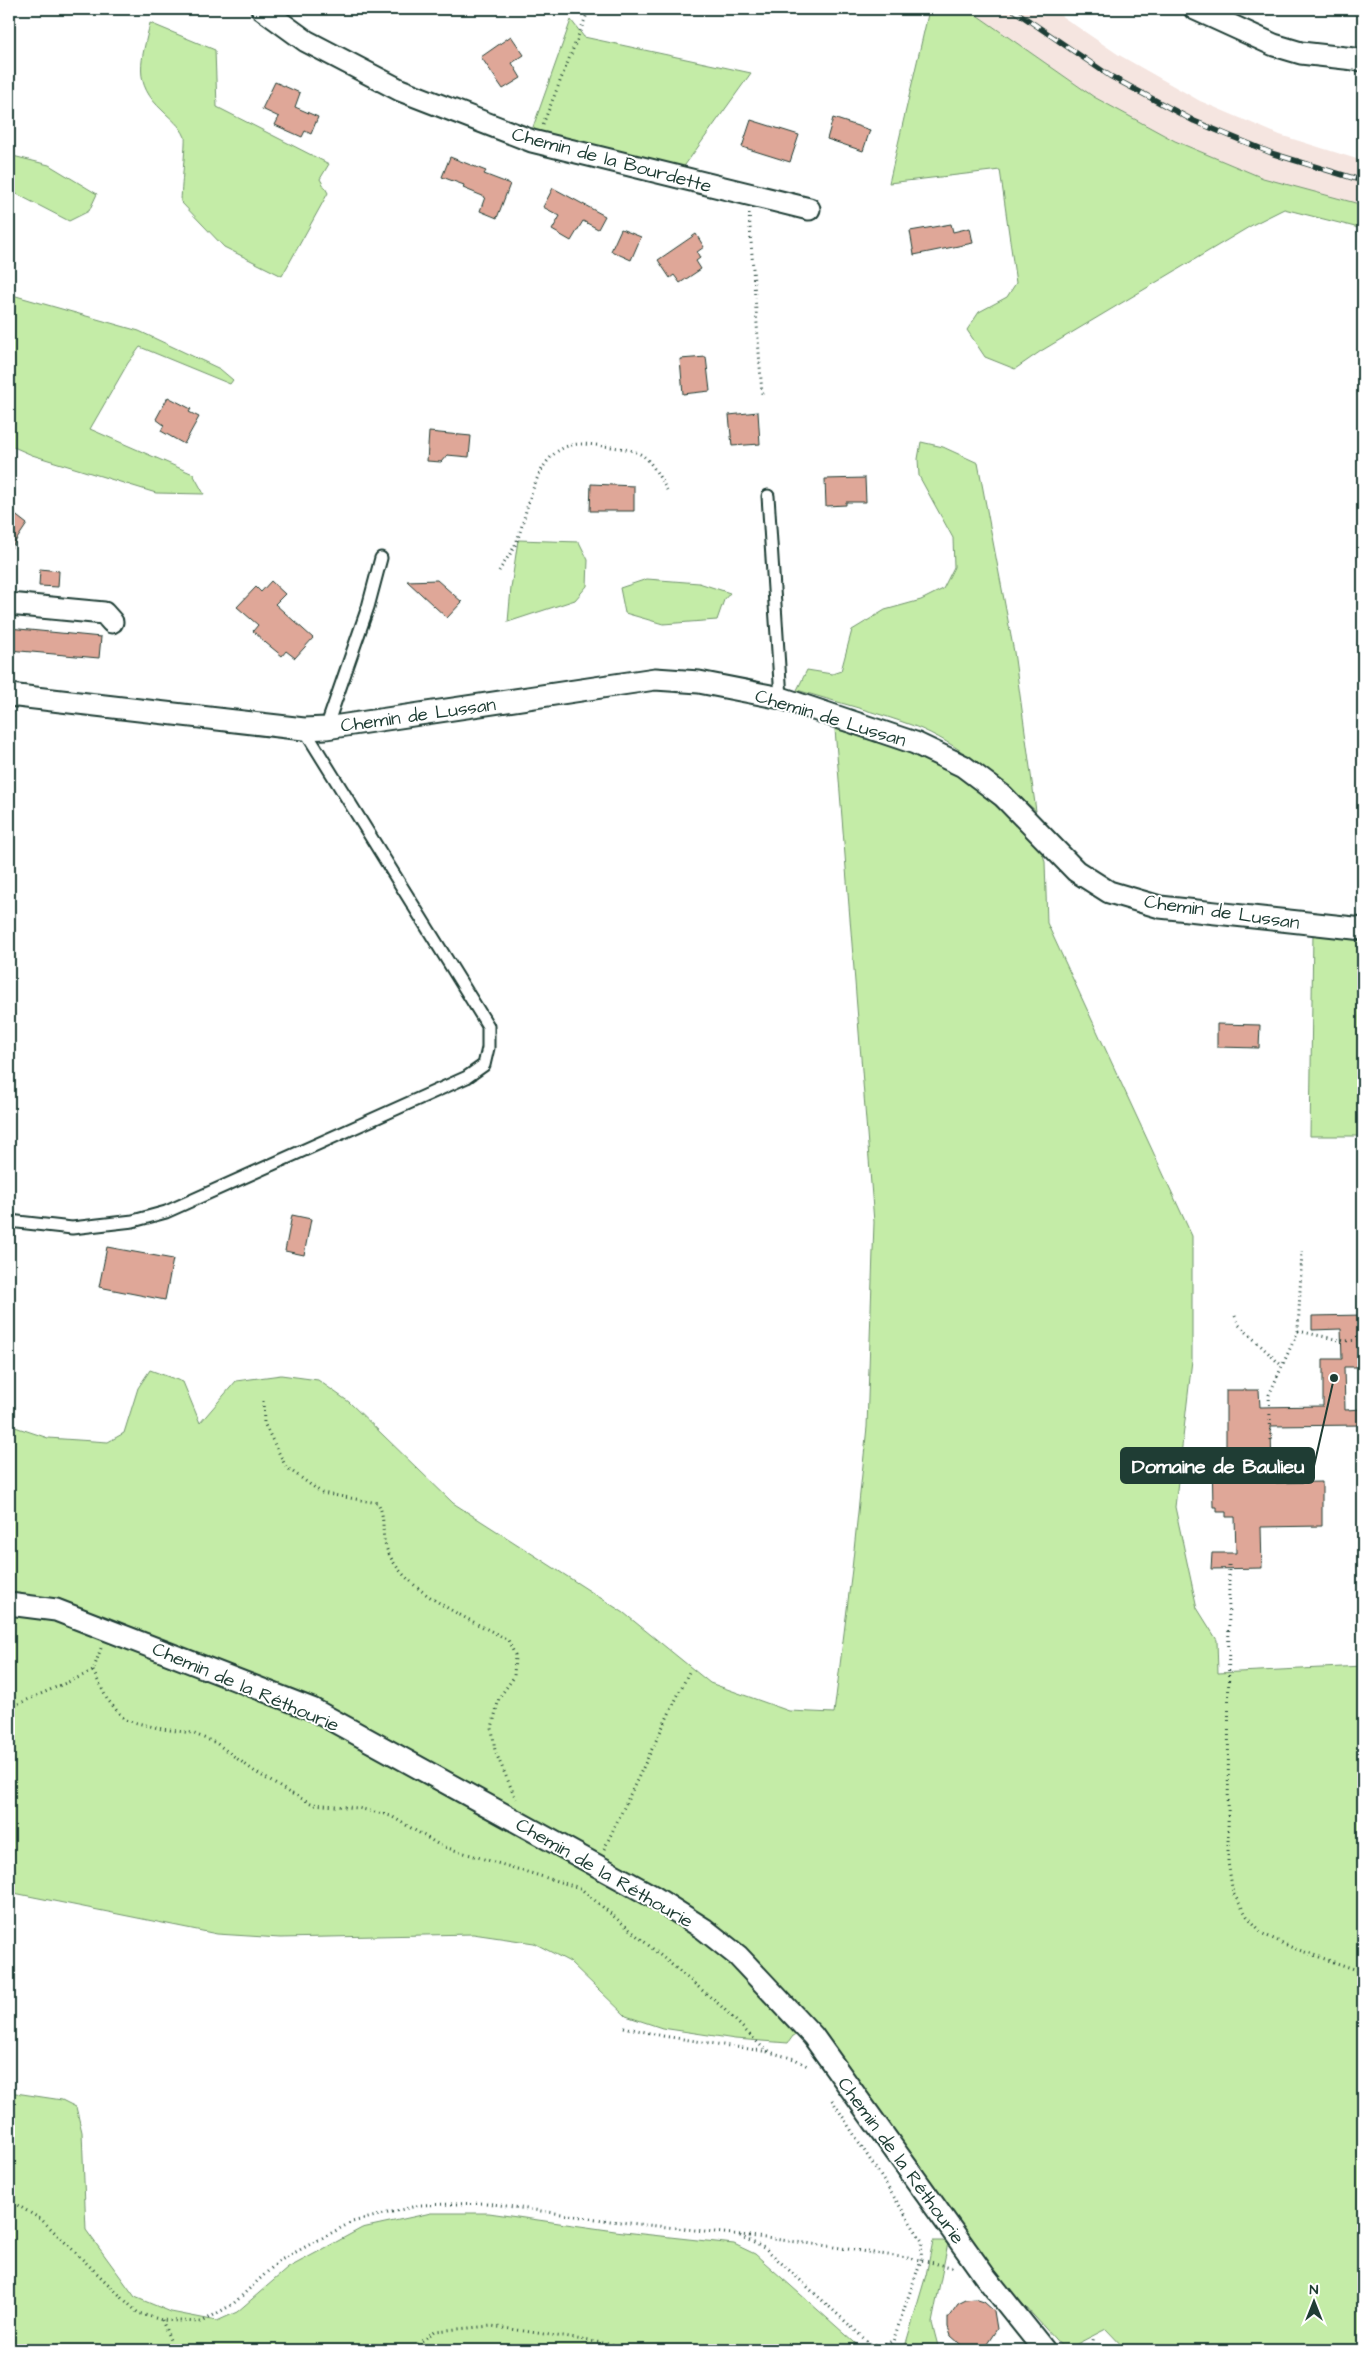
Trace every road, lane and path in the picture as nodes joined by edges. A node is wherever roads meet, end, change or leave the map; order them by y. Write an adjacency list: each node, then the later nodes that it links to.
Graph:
1 (262, 9): 5 (street, Chemin de la Bourdette)
2 (589, 9): 5 (path)
3 (1195, 9): 4 (street)
4 (1363, 60)
5 (537, 142): 6 (street, Chemin de la Bourdette)
6 (748, 194): 7 (street, Chemin de la Bourdette); 8 (path)
7 (809, 209)
8 (762, 394)
9 (667, 490): 12 (path)
10 (768, 496): 16 (lane)
11 (381, 558): 18 (lane)
12 (499, 571)
13 (9, 604): 14 (street)
14 (112, 622)
15 (9, 695): 17 (street, Chemin de Lussan)
16 (781, 698): 18 (street, Chemin de Lussan); 19 (street, Chemin de Lussan)
17 (304, 728): 18 (street, Chemin de Lussan); 20 (lane)
18 (326, 728)
19 (1363, 929)
20 (9, 1221)
21 (1302, 1251): 23 (path)
22 (1235, 1316): 25 (path)
23 (1298, 1331): 24 (path); 25 (path)
24 (1363, 1340)
25 (1282, 1366): 27 (path)
26 (263, 1401): 34 (path)
27 (1271, 1440)
28 (1229, 1566): 36 (path)
29 (9, 1604): 30 (street, Chemin de la Réthourie)
30 (108, 1629): 31 (path); 34 (street, Chemin de la Réthourie)
31 (93, 1671): 33 (path); 38 (path)
32 (689, 1672): 35 (path)
33 (9, 1708)
34 (521, 1824): 35 (street, Chemin de la Réthourie)
35 (596, 1866): 51 (street, Chemin de la Réthourie)
36 (1363, 1972)
37 (624, 2027): 38 (path)
38 (773, 2053): 39 (path)
39 (811, 2069)
40 (832, 2099): 43 (path)
41 (9, 2200): 44 (path)
42 (733, 2234): 43 (path); 44 (path); 46 (path)
43 (921, 2260): 46 (path)
44 (162, 2320): 47 (path)
45 (1094, 2336): 52 (path)
46 (893, 2341): 50 (path)
47 (174, 2350)
48 (410, 2350): 49 (path)
49 (650, 2350)
50 (890, 2350)
51 (1044, 2350)
52 (1091, 2350)

